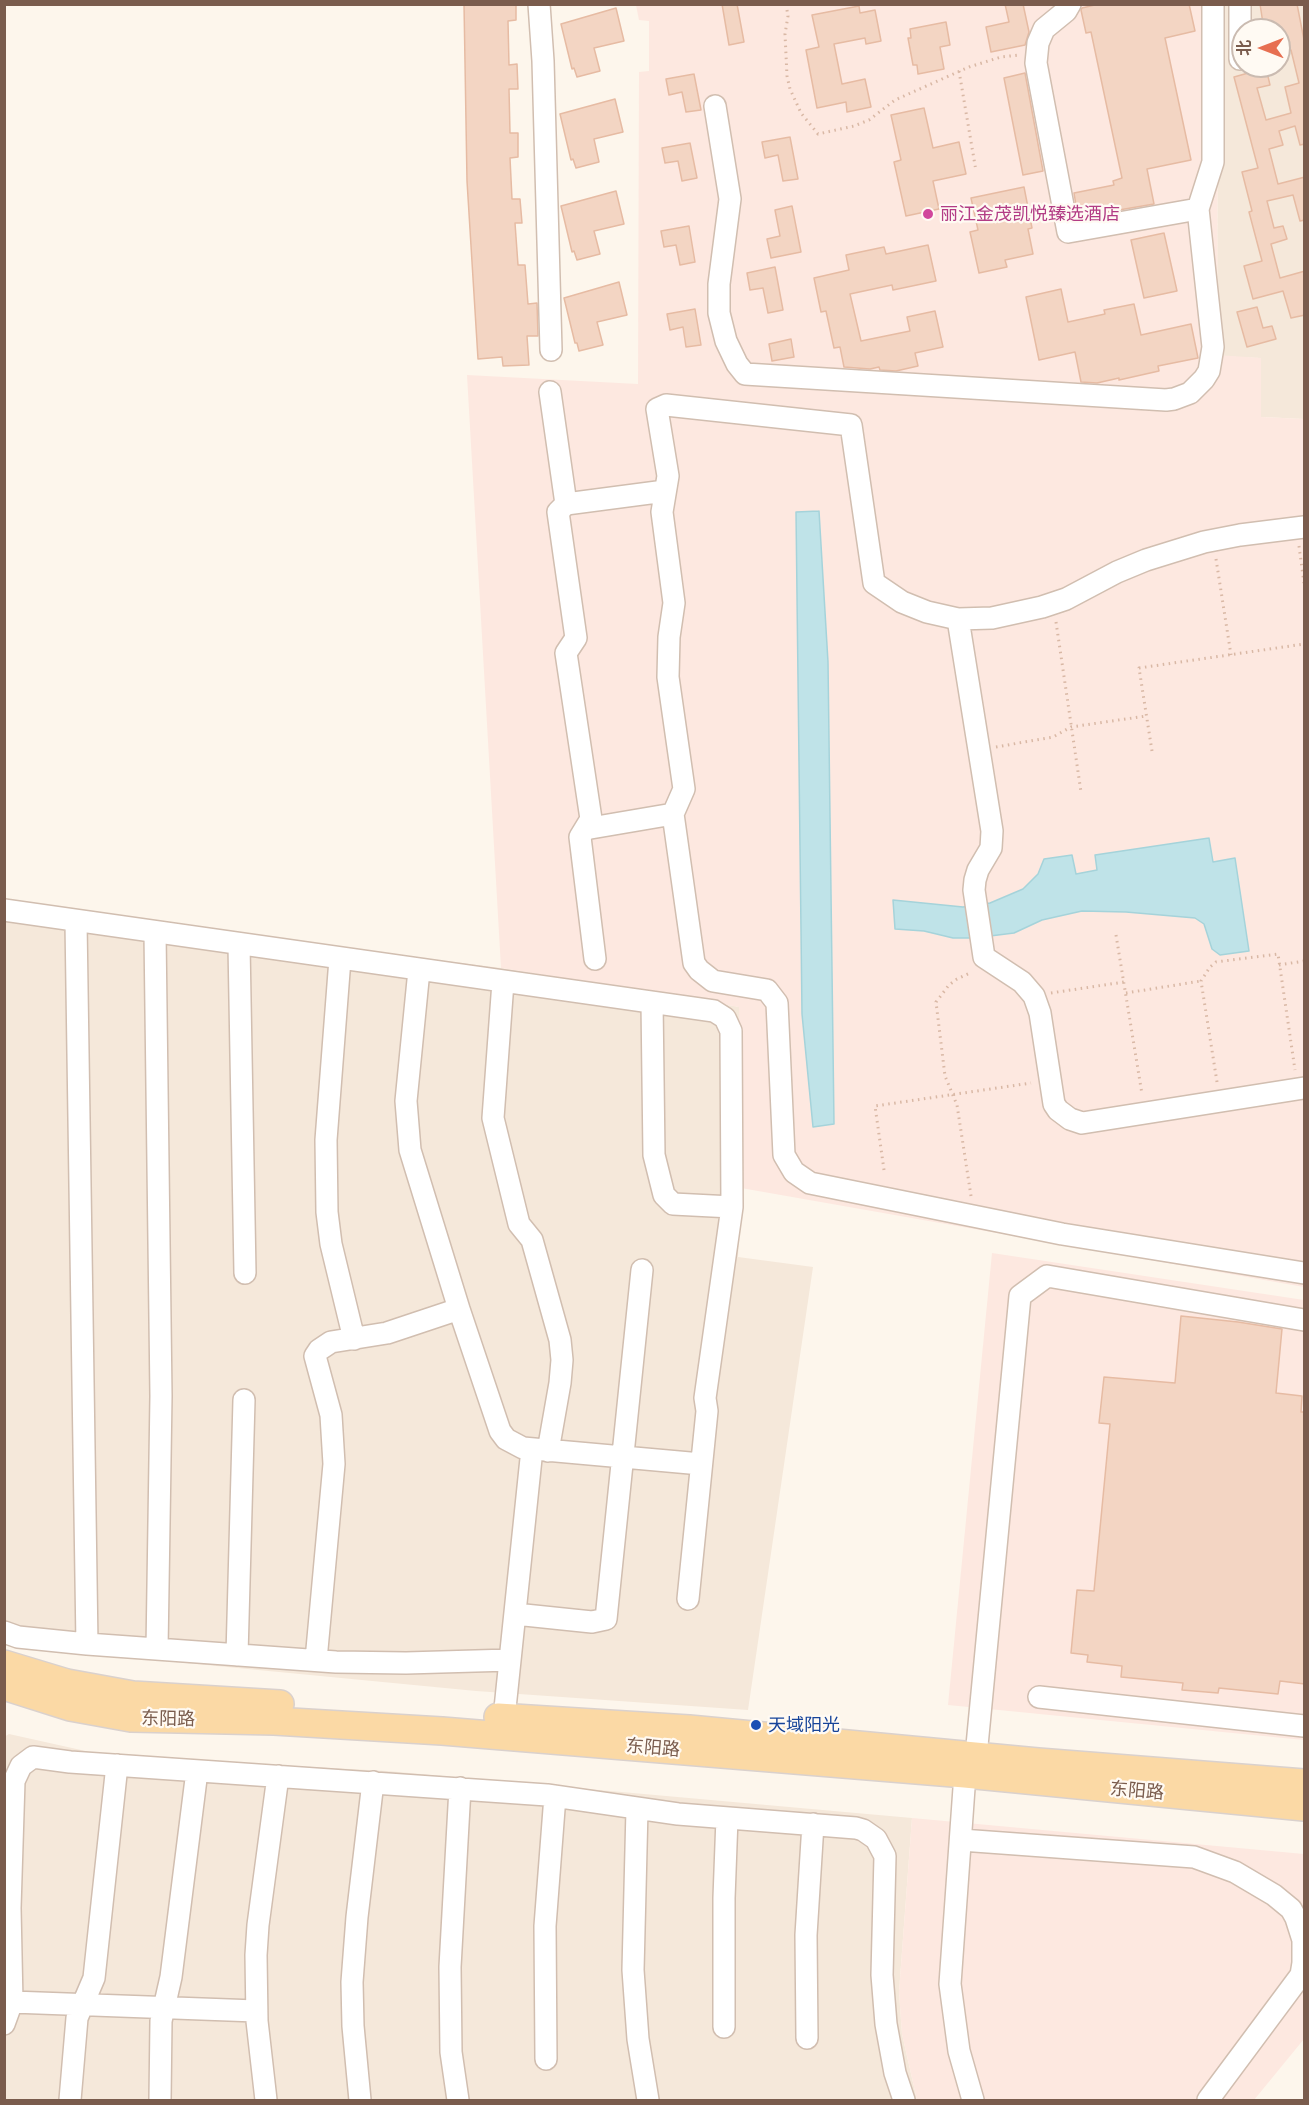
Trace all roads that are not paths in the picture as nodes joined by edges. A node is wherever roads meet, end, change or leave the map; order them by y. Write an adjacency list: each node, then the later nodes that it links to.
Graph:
1 (539, 4): 6 (lane)
2 (1070, 4): 5 (lane)
3 (1213, 4): 5 (lane)
4 (715, 106): 5 (lane)
5 (1198, 209)
6 (551, 350)
7 (550, 392): 9 (lane)
8 (665, 491): 9 (lane); 11 (lane); 12 (lane)
9 (566, 504): 13 (lane)
10 (1300, 527): 11 (lane)
11 (958, 619): 23 (lane)
12 (673, 814): 13 (lane); 27 (lane)
13 (585, 829): 19 (lane)
14 (4, 910): 15 (lane)
15 (76, 922): 16 (lane); 38 (lane)
16 (155, 933): 17 (lane); 39 (lane)
17 (239, 945): 18 (lane); 26 (lane)
18 (340, 959): 20 (lane); 30 (lane)
19 (595, 959)
20 (419, 970): 21 (lane); 28 (lane)
21 (503, 982): 22 (lane); 32 (lane)
22 (652, 1002): 24 (lane); 24 (lane)
23 (1301, 1089)
24 (732, 1206): 34 (lane)
25 (642, 1270): 33 (lane)
26 (245, 1273)
27 (1305, 1273)
28 (459, 1309): 30 (lane); 32 (lane)
29 (1305, 1320): 49 (lane)
30 (354, 1339): 41 (lane)
31 (244, 1400): 40 (lane)
32 (540, 1450): 33 (lane); 36 (lane)
33 (623, 1457): 34 (lane); 36 (lane)
34 (701, 1464): 35 (lane)
35 (688, 1599)
36 (515, 1614): 42 (lane)
37 (4, 1632): 38 (lane)
38 (87, 1644): 39 (lane)
39 (157, 1649): 40 (lane)
40 (237, 1655): 41 (lane)
41 (316, 1660): 42 (lane)
42 (510, 1660): 46 (lane)
43 (4, 1664): 46 (main road, 东阳路)
44 (4, 1686): 49 (main road, 东阳路)
45 (1039, 1697): 47 (lane)
46 (504, 1718): 49 (main road, 东阳路)
47 (1305, 1726)
48 (117, 1765): 50 (lane); 61 (lane); 62 (lane)
49 (970, 1765): 53 (main road, 东阳路); 56 (main road, 东阳路); 60 (lane)
50 (197, 1771): 51 (lane); 63 (lane)
51 (278, 1776): 52 (lane); 64 (lane)
52 (373, 1782): 54 (lane); 72 (lane)
53 (1305, 1783)
54 (460, 1788): 55 (lane); 73 (lane)
55 (555, 1796): 57 (lane); 68 (lane)
56 (1305, 1807)
57 (637, 1809): 58 (lane); 74 (lane)
58 (727, 1818): 59 (lane); 66 (lane)
59 (813, 1824): 67 (lane); 75 (lane)
60 (961, 1840): 76 (lane); 77 (lane)
61 (12, 2002): 62 (lane); 65 (lane)
62 (83, 2004): 63 (lane); 69 (lane)
63 (164, 2007): 64 (lane); 70 (lane)
64 (256, 2011): 71 (lane)
65 (4, 2024)
66 (724, 2027)
67 (807, 2038)
68 (546, 2059)
69 (70, 2100)
70 (160, 2100)
71 (266, 2100)
72 (360, 2100)
73 (458, 2100)
74 (648, 2100)
75 (904, 2100)
76 (973, 2100)
77 (1208, 2100)

